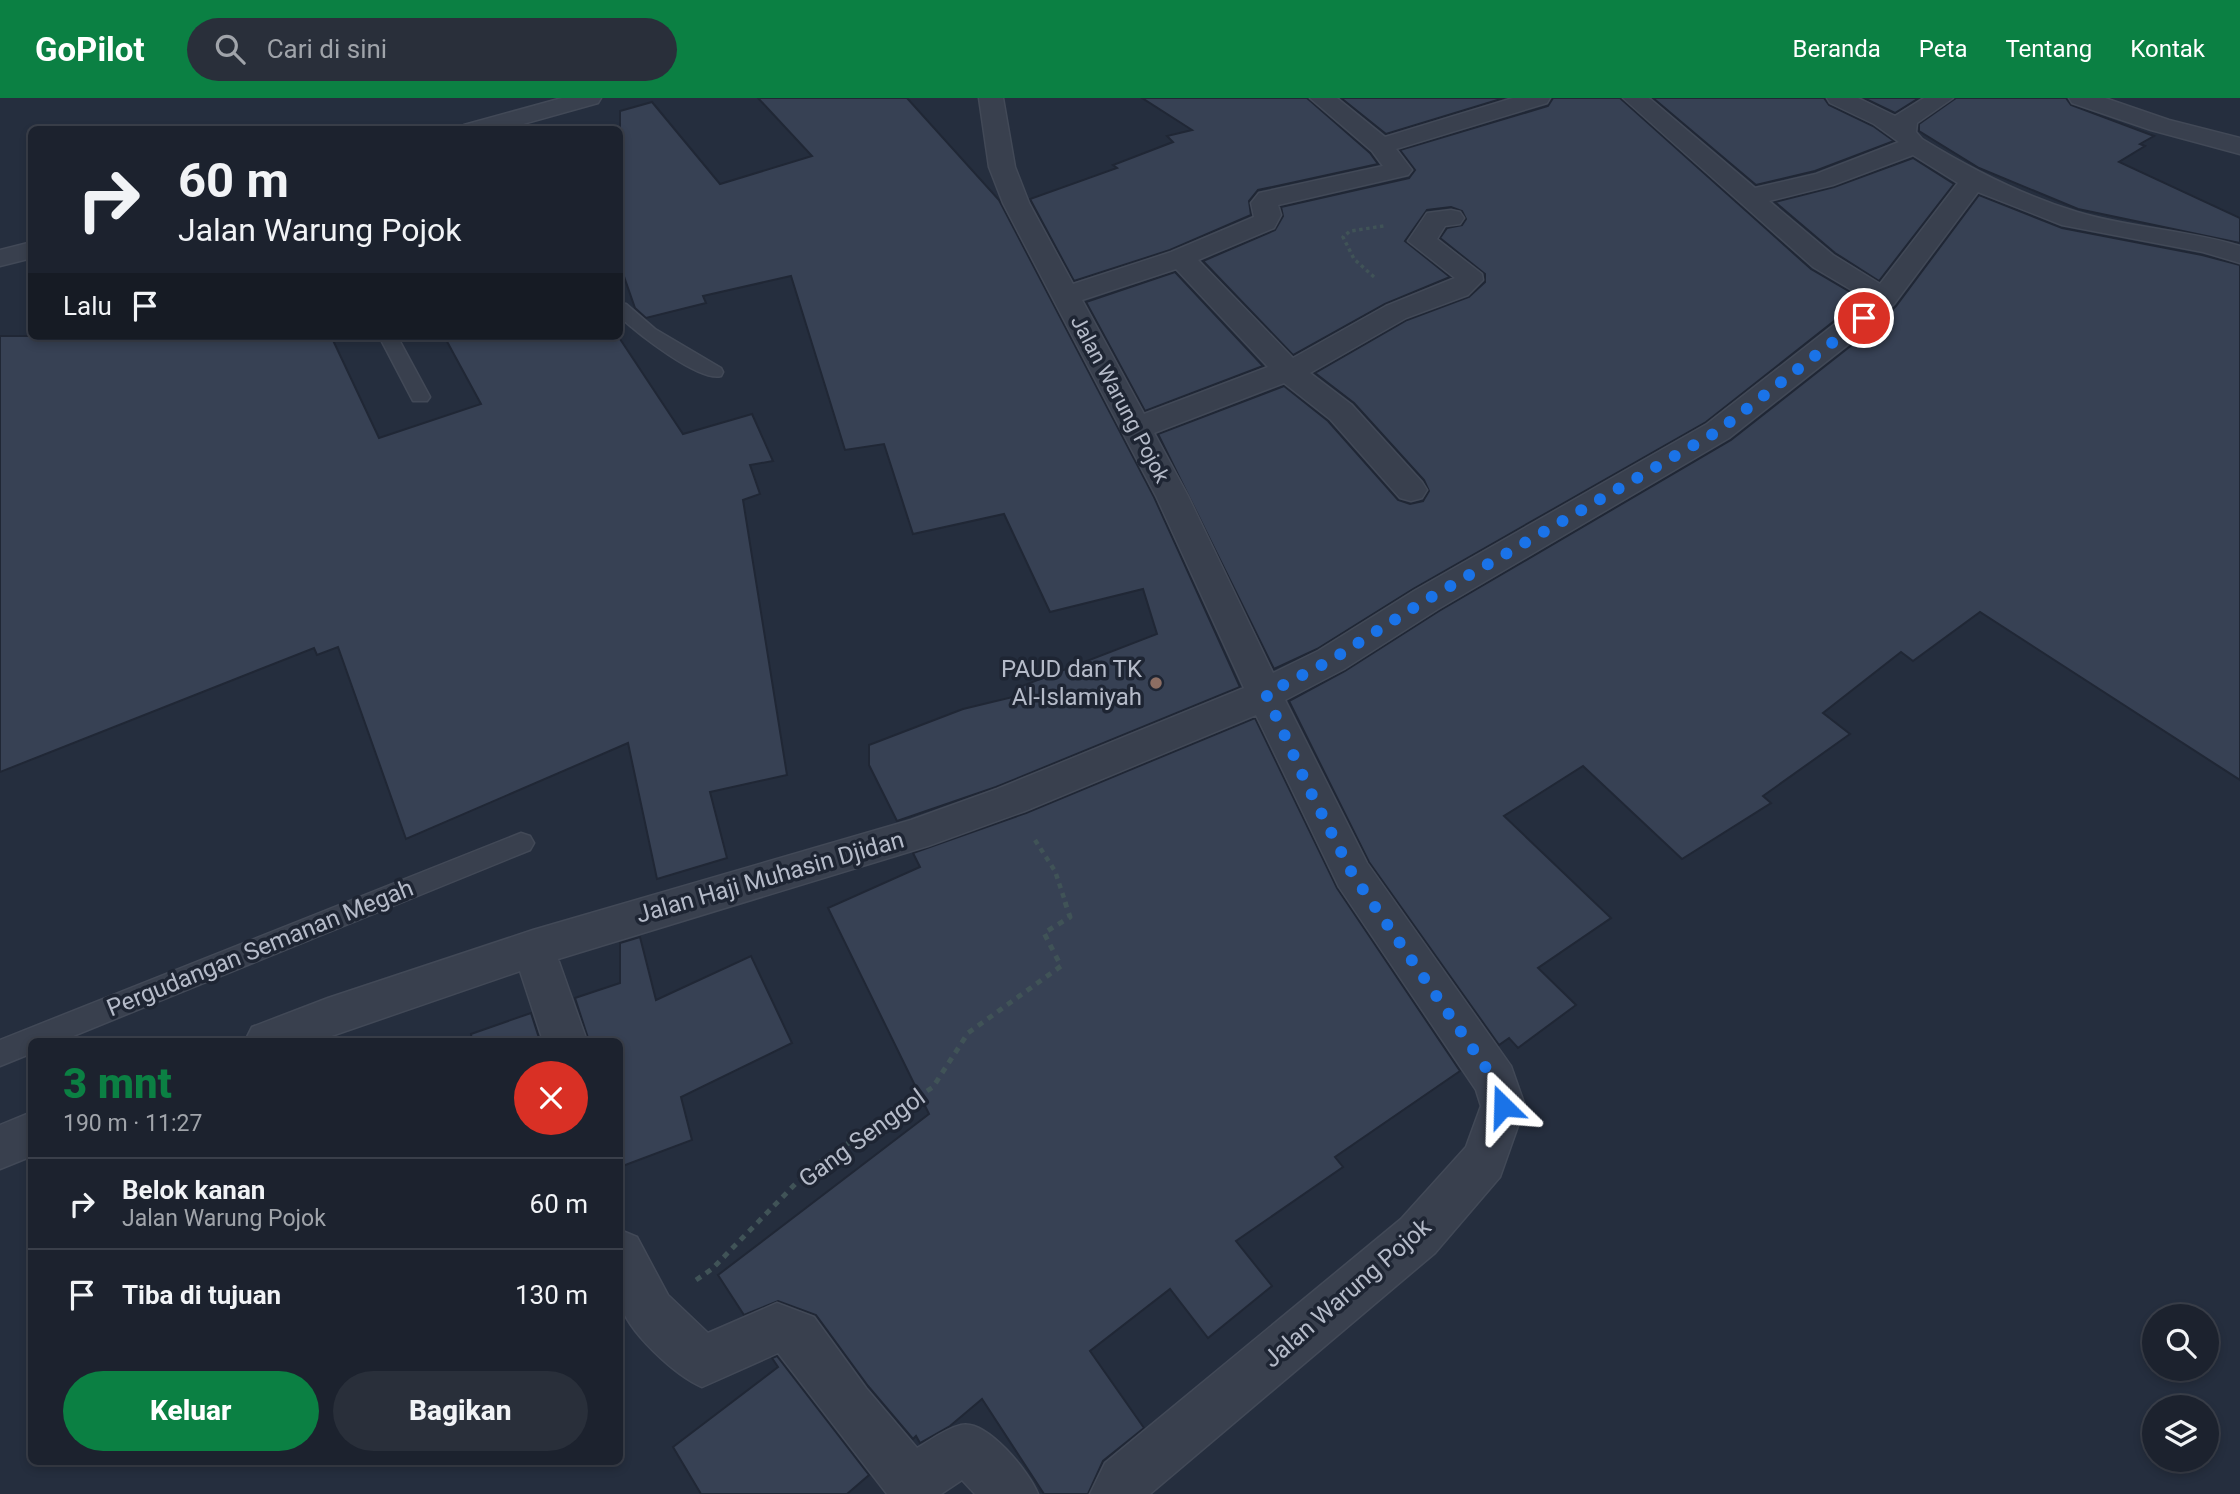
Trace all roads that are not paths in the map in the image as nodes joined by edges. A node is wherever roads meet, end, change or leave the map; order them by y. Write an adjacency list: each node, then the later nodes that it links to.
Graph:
1 (589, 98): 10 (street)
2 (991, 98): 21 (street, Jalan Warung Pojok)
3 (1322, 98): 12 (street)
4 (1538, 98): 9 (street)
5 (1635, 98): 15 (street)
6 (1839, 98): 11 (street)
7 (1941, 98): 11 (street)
8 (2081, 98): 13 (street)
9 (1494, 103): 12 (street)
10 (507, 125)
11 (1909, 139): 14 (street); 15 (street)
12 (1381, 146): 20 (street)
13 (2240, 146)
14 (1973, 181): 18 (street); 22 (street)
15 (1752, 197): 22 (street)
16 (1451, 218): 25 (street)
17 (28, 251): 19 (street)
18 (2240, 255)
19 (0, 258)
20 (1181, 258): 21 (street); 25 (street)
21 (1064, 296): 28 (street, Jalan Warung Pojok)
22 (1884, 298): 30 (street)
23 (623, 311): 26 (lane)
24 (390, 340): 27 (lane)
25 (1289, 371): 28 (street); 29 (street)
26 (714, 372)
27 (420, 397)
28 (1136, 428): 30 (street, Jalan Warung Pojok)
29 (1411, 490)
30 (1266, 694): 32 (street, Jalan Haji Muhasin Djidan); 42 (street, Jalan Warung Pojok)
31 (521, 843): 33 (lane, Pergudangan Semanan Megah)
32 (533, 948): 34 (street, Jalan Haji Muhasin Djidan); 35 (street)
33 (37, 1038)
34 (275, 1038)
35 (564, 1038)
36 (28, 1042): 37 (lane, Pergudangan Semanan Megah)
37 (0, 1053)
38 (28, 1136): 39 (street)
39 (0, 1147)
40 (623, 1260): 41 (street)
41 (1012, 1494)
42 (1116, 1494)

